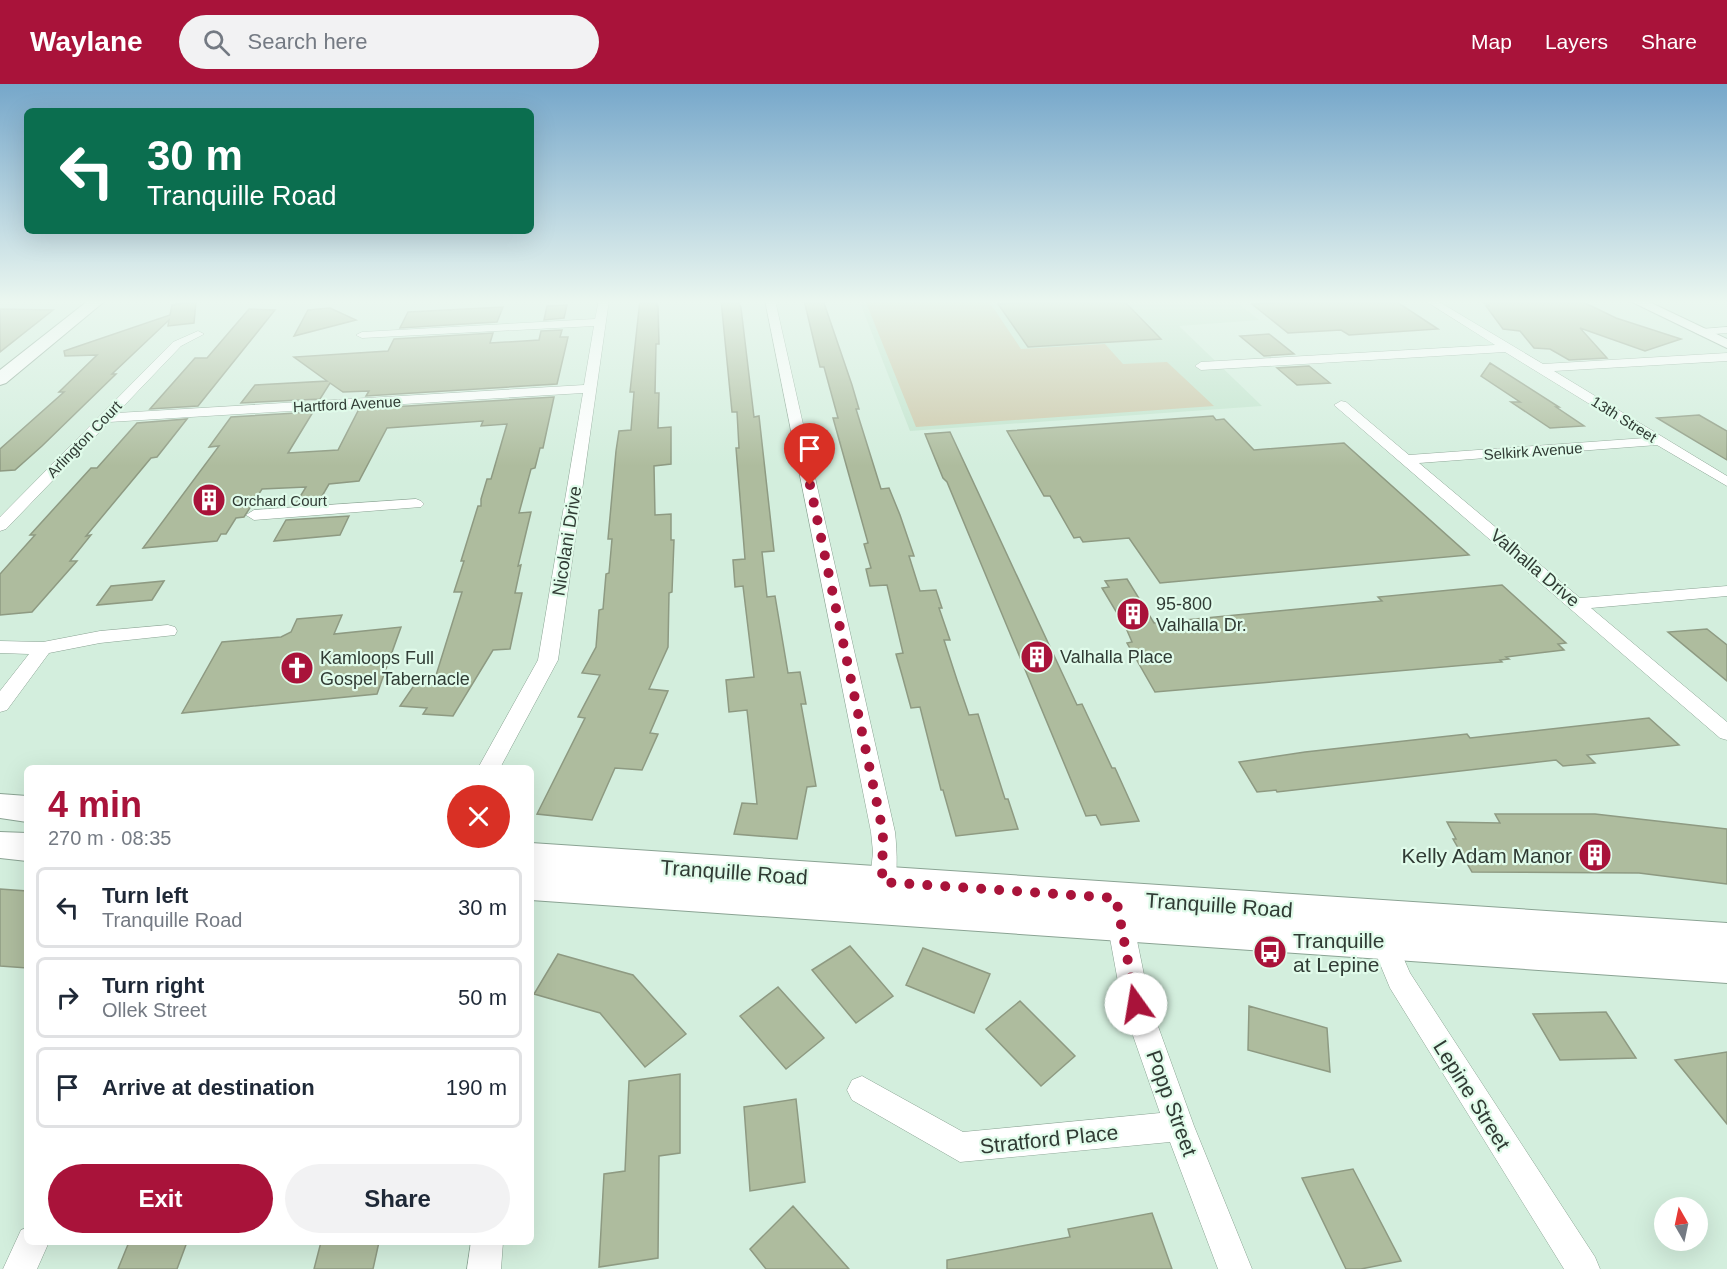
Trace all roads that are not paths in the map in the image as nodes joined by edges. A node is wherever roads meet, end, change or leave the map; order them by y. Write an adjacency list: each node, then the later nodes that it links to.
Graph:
1 (29, 355): 10 (main road)
2 (166, 355): 13 (street, Arlington Court)
3 (595, 355): 11 (street, Nicolani Drive)
4 (782, 355): 34 (street)
5 (1383, 355): 8 (street)
6 (1520, 355): 9 (street, 13th Street)
7 (1727, 357): 9 (street)
8 (1201, 366)
9 (1541, 368): 14 (street, 13th Street)
10 (0, 379)
11 (590, 389): 13 (street, Hartford Avenue); 27 (street, Nicolani Drive)
12 (1341, 405): 15 (street, Valhalla Drive)
13 (104, 418): 19 (street, Arlington Court)
14 (1660, 441): 15 (street, Selkirk Avenue); 16 (street, 13th Street)
15 (1405, 460): 21 (street, Valhalla Drive)
16 (1727, 482)
17 (416, 504): 18 (street)
18 (254, 515)
19 (0, 526)
20 (1727, 591): 21 (street)
21 (1578, 604): 26 (street, Valhalla Drive)
22 (168, 631): 24 (street)
23 (0, 647): 24 (street)
24 (43, 648): 25 (street)
25 (0, 705)
26 (1727, 733)
27 (491, 765)
28 (0, 806): 29 (main road)
29 (24, 808)
30 (0, 844): 31 (main road)
31 (24, 847)
32 (534, 857): 34 (main road, Tranquille Road)
33 (534, 885): 34 (main road, Tranquille Road)
34 (881, 895): 35 (main road, Tranquille Road)
35 (1118, 912): 36 (main road, Tranquille Road); 40 (street, Popp Street)
36 (1379, 929): 37 (main road, Tranquille Road); 38 (main road, Tranquille Road); 46 (street, Lepine Street)
37 (1727, 939)
38 (1727, 966)
39 (862, 1090): 40 (street, Stratford Place)
40 (1179, 1126): 45 (street, Popp Street)
41 (32, 1245): 43 (street)
42 (487, 1245): 44 (street)
43 (20, 1269)
44 (484, 1269)
45 (1235, 1269)
46 (1583, 1269)

